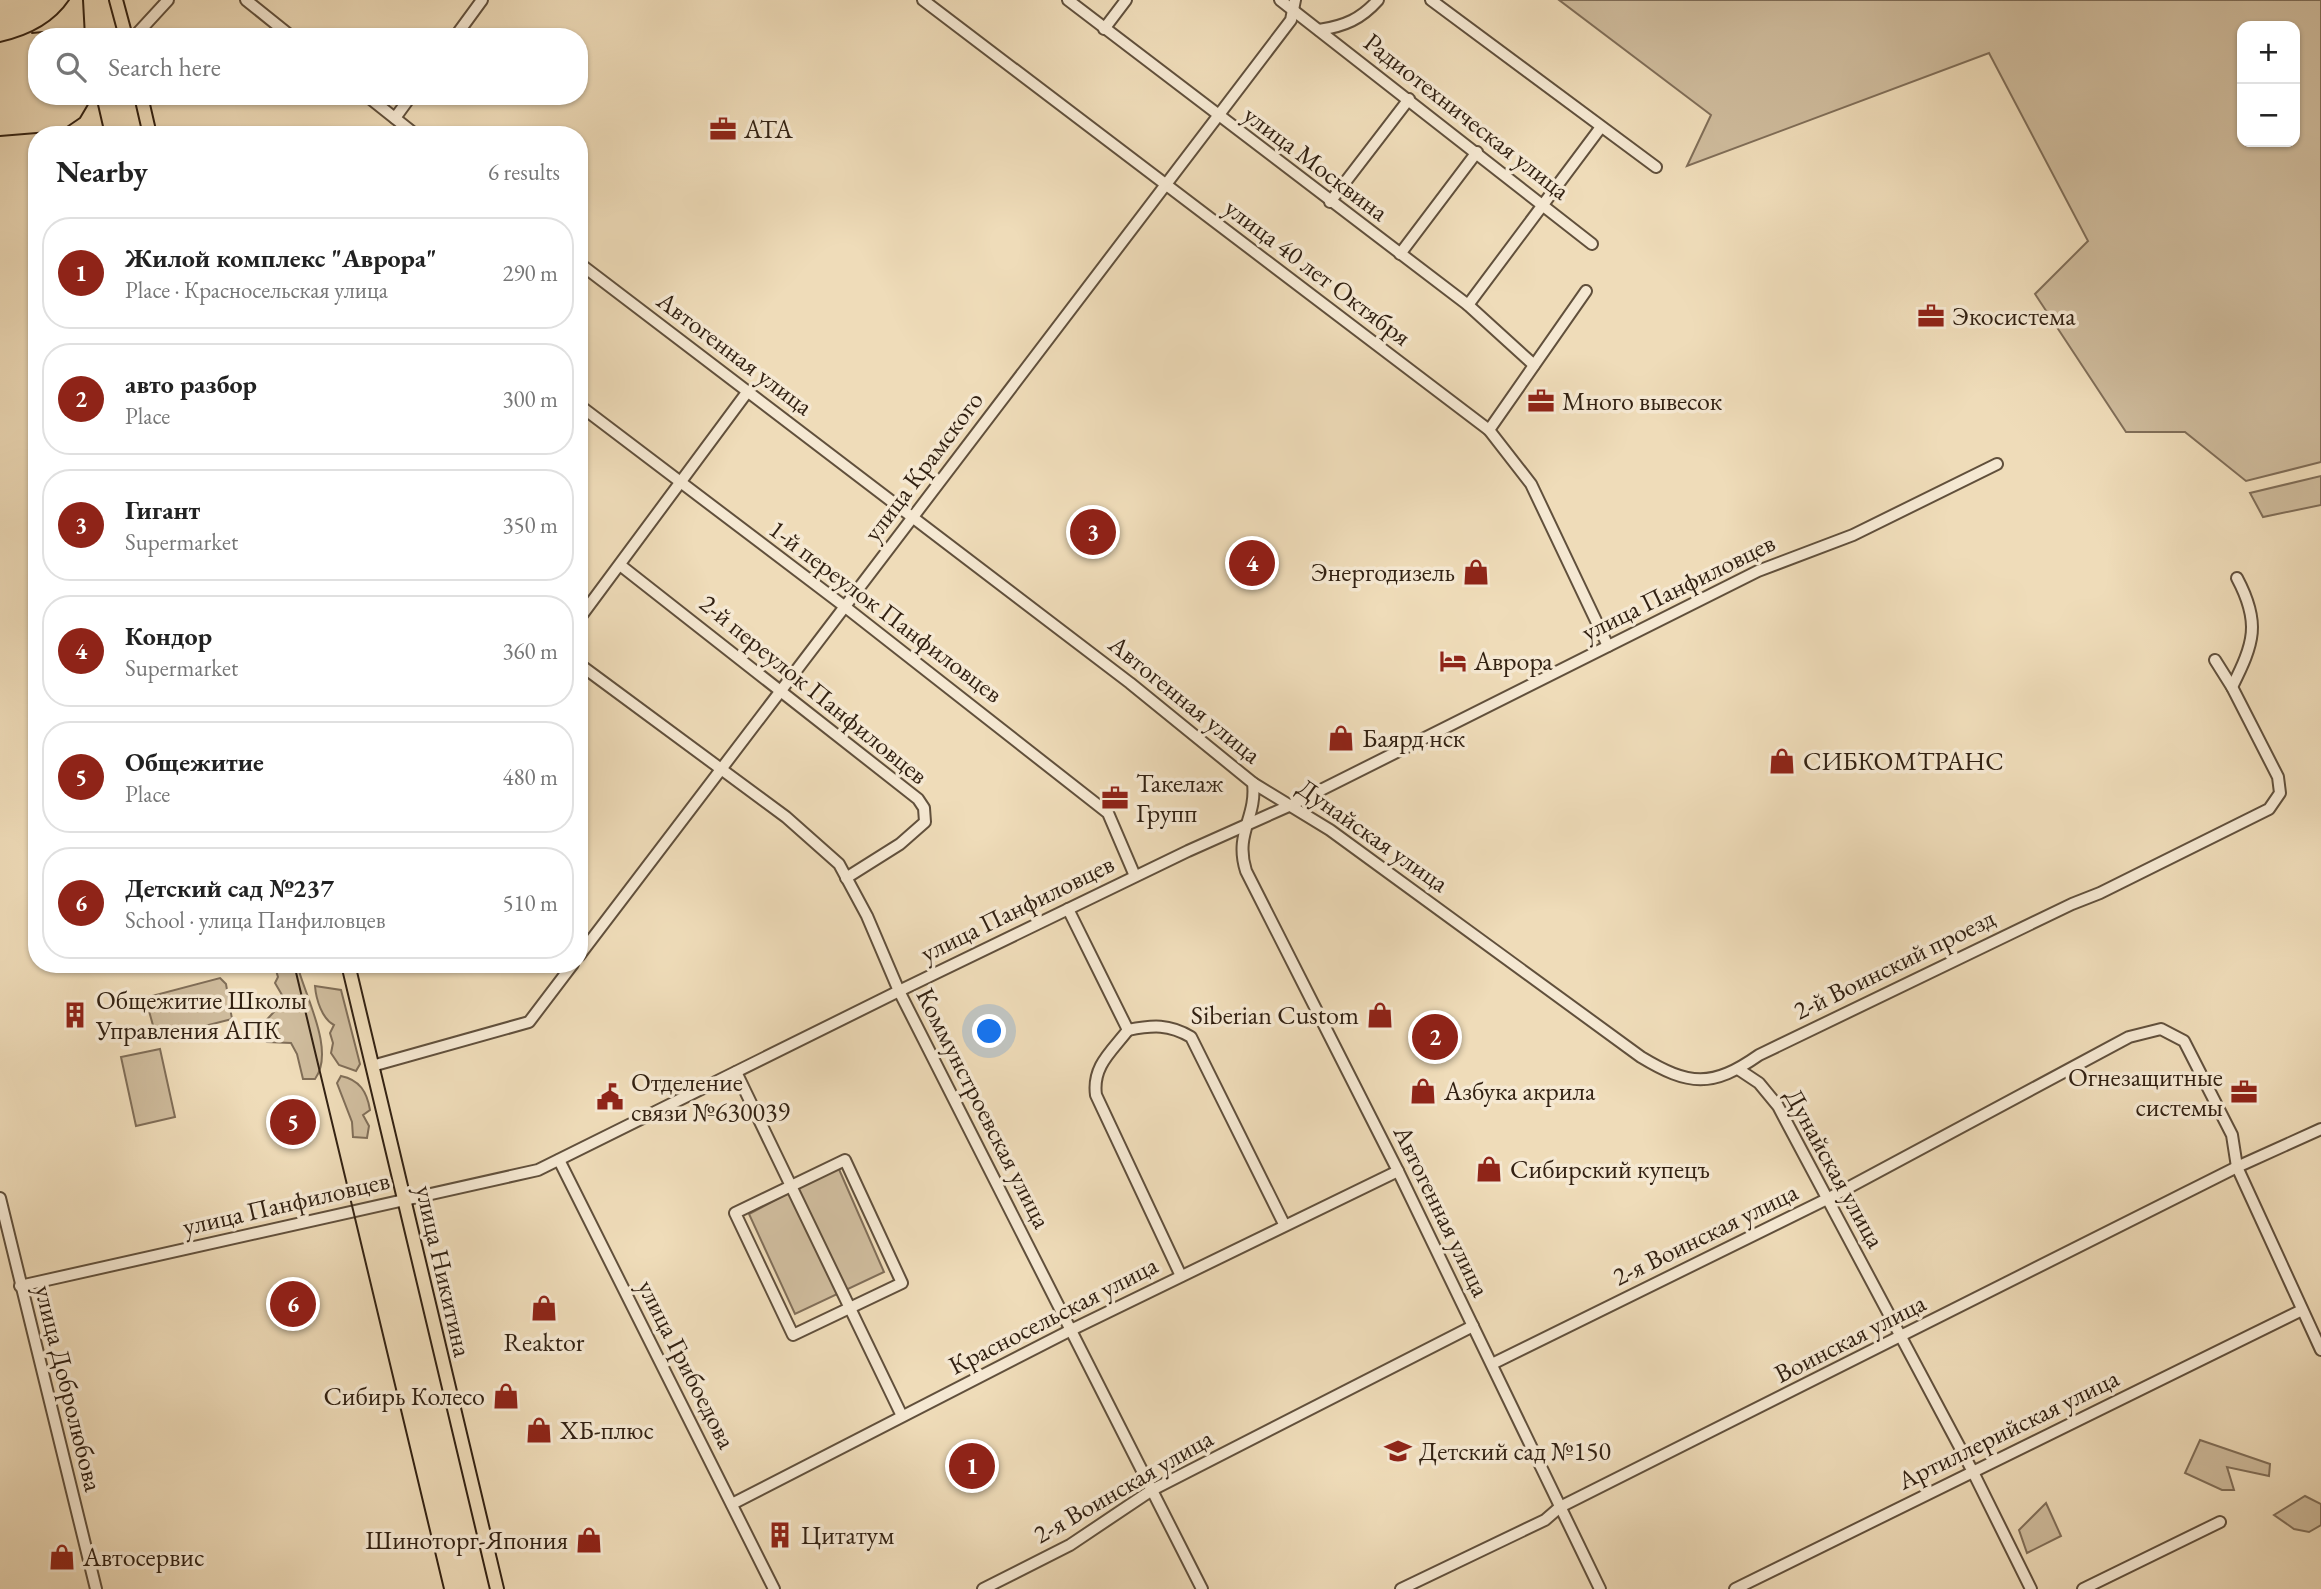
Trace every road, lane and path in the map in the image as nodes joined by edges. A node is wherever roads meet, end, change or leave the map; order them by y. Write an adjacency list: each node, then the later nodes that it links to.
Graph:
1 (116, 0): 12 (main road)
2 (168, 0): 13 (street)
3 (246, 0): 14 (street)
4 (482, 0): 15 (street)
5 (923, 0): 29 (street, улица 40 лет Октября)
6 (1068, 0): 16 (street, улица Москвина)
7 (1126, 0): 16 (street)
8 (1280, 0): 11 (street, Радиотехническая улица)
9 (1378, 0): 17 (street)
10 (1431, 0): 26 (street)
11 (1294, 5): 17 (street, Радиотехническая улица); 22 (street, улица Крамского)
12 (124, 28)
13 (142, 28)
14 (281, 28)
15 (462, 28)
16 (1104, 29): 22 (street, улица Москвина)
17 (1320, 30): 18 (street, Радиотехническая улица)
18 (1409, 99): 27 (street, Радиотехническая улица); 30 (street)
19 (143, 105): 24 (main road)
20 (378, 105): 23 (street)
21 (404, 105): 23 (street)
22 (1217, 117): 29 (street, улица Крамского); 30 (street, улица Москвина)
23 (395, 118): 25 (street)
24 (148, 126)
25 (405, 126)
26 (1601, 127): 28 (street); 31 (street)
27 (1477, 152): 31 (street, Радиотехническая улица); 33 (street)
28 (1656, 167)
29 (1164, 185): 40 (street, улица 40 лет Октября); 43 (street, улица Крамского)
30 (1331, 202): 33 (street, улица Москвина)
31 (1545, 205): 32 (street, Радиотехническая улица); 36 (street)
32 (1592, 244)
33 (1400, 254): 36 (street, улица Москвина)
34 (588, 270): 38 (street, Автогенная улица)
35 (1586, 291): 37 (street)
36 (1468, 305): 37 (street, улица Москвина)
37 (1534, 365): 40 (street)
38 (748, 391): 42 (street); 43 (street, Автогенная улица)
39 (588, 412): 42 (street, 1-й переулок Панфиловцев)
40 (1489, 430): 48 (street, улица 40 лет Октября)
41 (1997, 464): 48 (street, улица Панфиловцев)
42 (680, 483): 44 (street); 46 (street, 1-й переулок Панфиловцев)
43 (911, 519): 46 (street, улица Крамского); 54 (street, Автогенная улица)
44 (620, 565): 47 (street); 52 (street, 2-й переулок Панфиловцев)
45 (2237, 578): 51 (street)
46 (844, 606): 52 (street, улица Крамского); 57 (street, 1-й переулок Панфиловцев)
47 (588, 607)
48 (1608, 646): 55 (street, улица Панфиловцев)
49 (2215, 660): 51 (street, 2-й Воинский проезд)
50 (588, 671): 53 (street, Коммунстроевская улица)
51 (2232, 687): 66 (street, 2-й Воинский проезд)
52 (782, 689): 53 (street, улица Крамского); 58 (street, 2-й переулок Панфиловцев)
53 (722, 771): 58 (street, Коммунстроевская улица); 60 (street, улица Крамского)
54 (1253, 783): 55 (street, Дунайская улица); 56 (street, Автогенная улица)
55 (1291, 805): 56 (street, улица Панфиловцев); 66 (street, Дунайская улица)
56 (1245, 827): 57 (street, улица Панфиловцев); 71 (street, Автогенная улица)
57 (1135, 876): 59 (street, улица Панфиловцев)
58 (846, 878): 63 (street, Коммунстроевская улица)
59 (1068, 909): 63 (street, улица Панфиловцев); 64 (street)
60 (588, 944)
61 (350, 973): 65 (main road, улица Никитина)
62 (566, 973): 65 (street)
63 (899, 991): 67 (street, улица Панфиловцев); 82 (street, Коммунстроевская улица)
64 (1128, 1030): 76 (street); 77 (street)
65 (372, 1066): 75 (main road, улица Никитина)
66 (1738, 1069): 74 (street, Дунайская улица)
67 (736, 1072): 69 (street, улица Панфиловцев); 72 (street)
68 (2321, 1129): 70 (street, Воинская улица)
69 (559, 1160): 75 (street, улица Панфиловцев); 89 (street, улица Грибоедова)
70 (2236, 1167): 74 (street, 2-я Воинская улица); 80 (street); 83 (street, Воинская улица)
71 (1398, 1171): 76 (street, Красносельская улица); 81 (street, Автогенная улица)
72 (791, 1186): 79 (street); 79 (street); 79 (street)
73 (0, 1198): 78 (street, улица Добролюбова)
74 (1829, 1198): 83 (street, Дунайская улица); 85 (street, 2-я Воинская улица)
75 (404, 1200): 78 (street, улица Панфиловцев); 93 (main road, улица Никитина)
76 (1284, 1224): 77 (street, Красносельская улица)
77 (1181, 1276): 82 (street, Красносельская улица)
78 (20, 1286): 92 (street, улица Добролюбова)
79 (849, 1308): 86 (street)
80 (2302, 1310): 84 (street); 87 (street, Артиллерийская улица)
81 (1473, 1326): 85 (street, Автогенная улица); 88 (street, 2-я Воинская улица)
82 (1071, 1330): 86 (street, Красносельская улица); 88 (street, Коммунстроевская улица)
83 (1902, 1338): 87 (street, Дунайская улица); 90 (street, Воинская улица)
84 (2321, 1350)
85 (1492, 1364): 90 (street, Автогенная улица)
86 (902, 1416): 89 (street, Красносельская улица)
87 (1973, 1472): 99 (street, Артиллерийская улица); 100 (street, Дунайская улица)
88 (1152, 1490): 95 (street, 2-я Воинская улица); 96 (street, Коммунстроевская улица)
89 (732, 1504): 94 (street, улица Грибоедова)
90 (1560, 1507): 97 (street, Воинская улица); 98 (street, Автогенная улица)
91 (2220, 1522): 101 (street)
92 (96, 1589)
93 (497, 1589)
94 (775, 1589)
95 (983, 1589)
96 (1202, 1589)
97 (1401, 1589)
98 (1600, 1589)
99 (1735, 1589)
100 (2031, 1589)
101 (2083, 1589)

